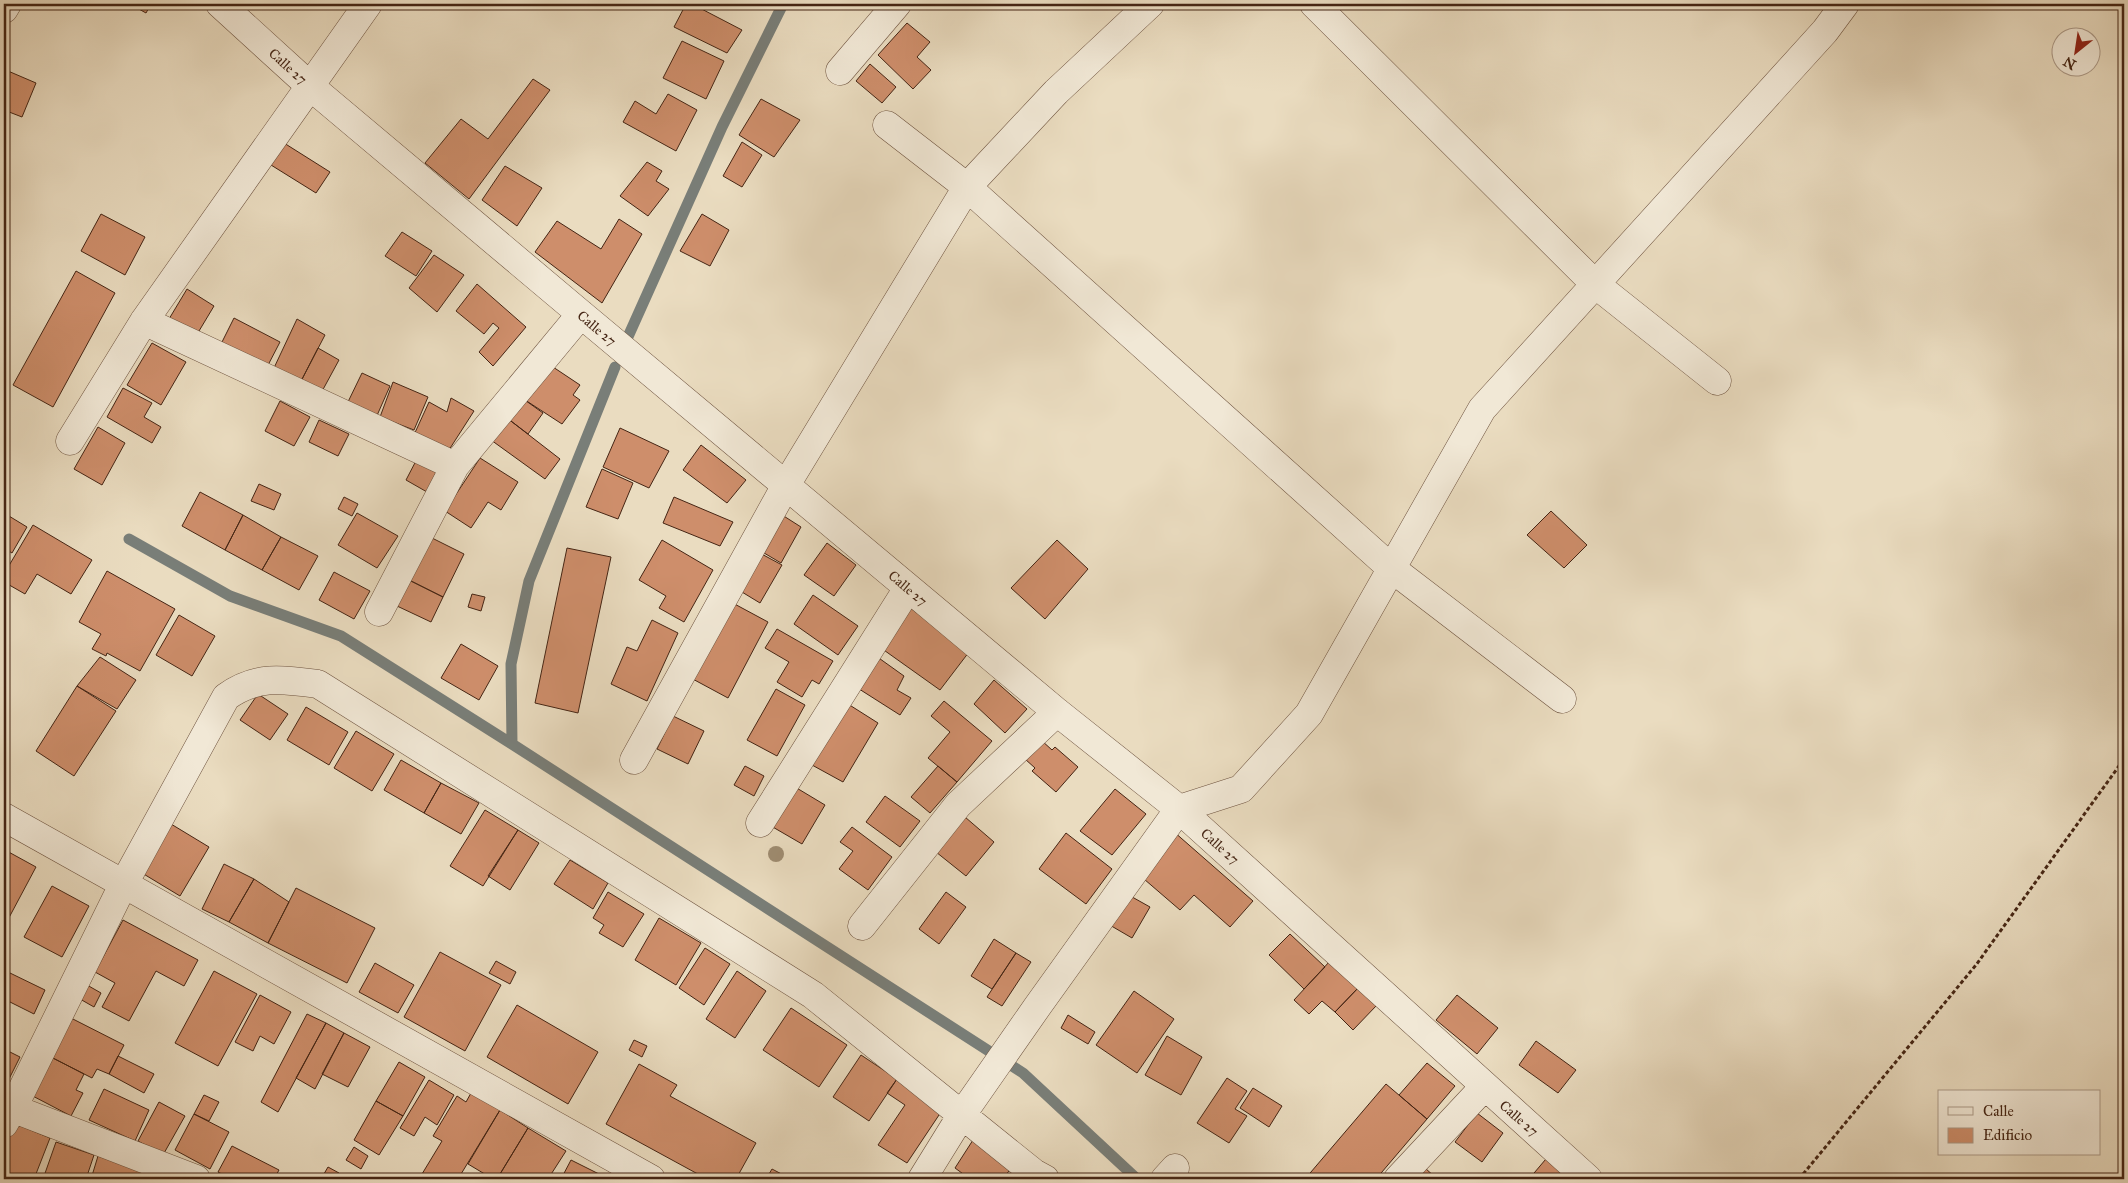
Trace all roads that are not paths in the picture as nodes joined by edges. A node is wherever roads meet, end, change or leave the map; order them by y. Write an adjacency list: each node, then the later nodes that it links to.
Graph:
1 (7, 4): 8 (street)
2 (220, 4): 10 (street, Calle 27)
3 (368, 4): 10 (street)
4 (897, 4): 9 (street)
5 (1150, 4): 12 (street)
6 (1314, 4): 13 (street)
7 (1845, 4): 13 (street)
8 (4, 9)
9 (840, 71)
10 (311, 87): 14 (street, Calle 27); 15 (street)
11 (886, 125): 12 (street)
12 (967, 187): 19 (street); 20 (street)
13 (1595, 284): 16 (street); 20 (street)
14 (580, 314): 18 (street); 19 (street, Calle 27)
15 (144, 321): 17 (street); 18 (street)
16 (1717, 381)
17 (70, 441)
18 (455, 466): 22 (street)
19 (786, 486): 21 (street, Calle 27); 25 (street)
20 (1391, 568): 23 (street); 26 (street)
21 (908, 588): 24 (street, Calle 27); 28 (street)
22 (379, 612)
23 (1562, 699)
24 (1057, 712): 26 (street, Calle 27); 29 (street)
25 (634, 760)
26 (1179, 809): 30 (street, Calle 27); 32 (street)
27 (4, 817): 34 (street)
28 (760, 823)
29 (862, 926)
30 (1484, 1087): 37 (street); 38 (street, Calle 27)
31 (7, 1112): 32 (street); 33 (street)
32 (962, 1116): 35 (street); 36 (street)
33 (196, 1179)
34 (651, 1179)
35 (922, 1179)
36 (1045, 1179)
37 (1398, 1179)
38 (1588, 1179)

